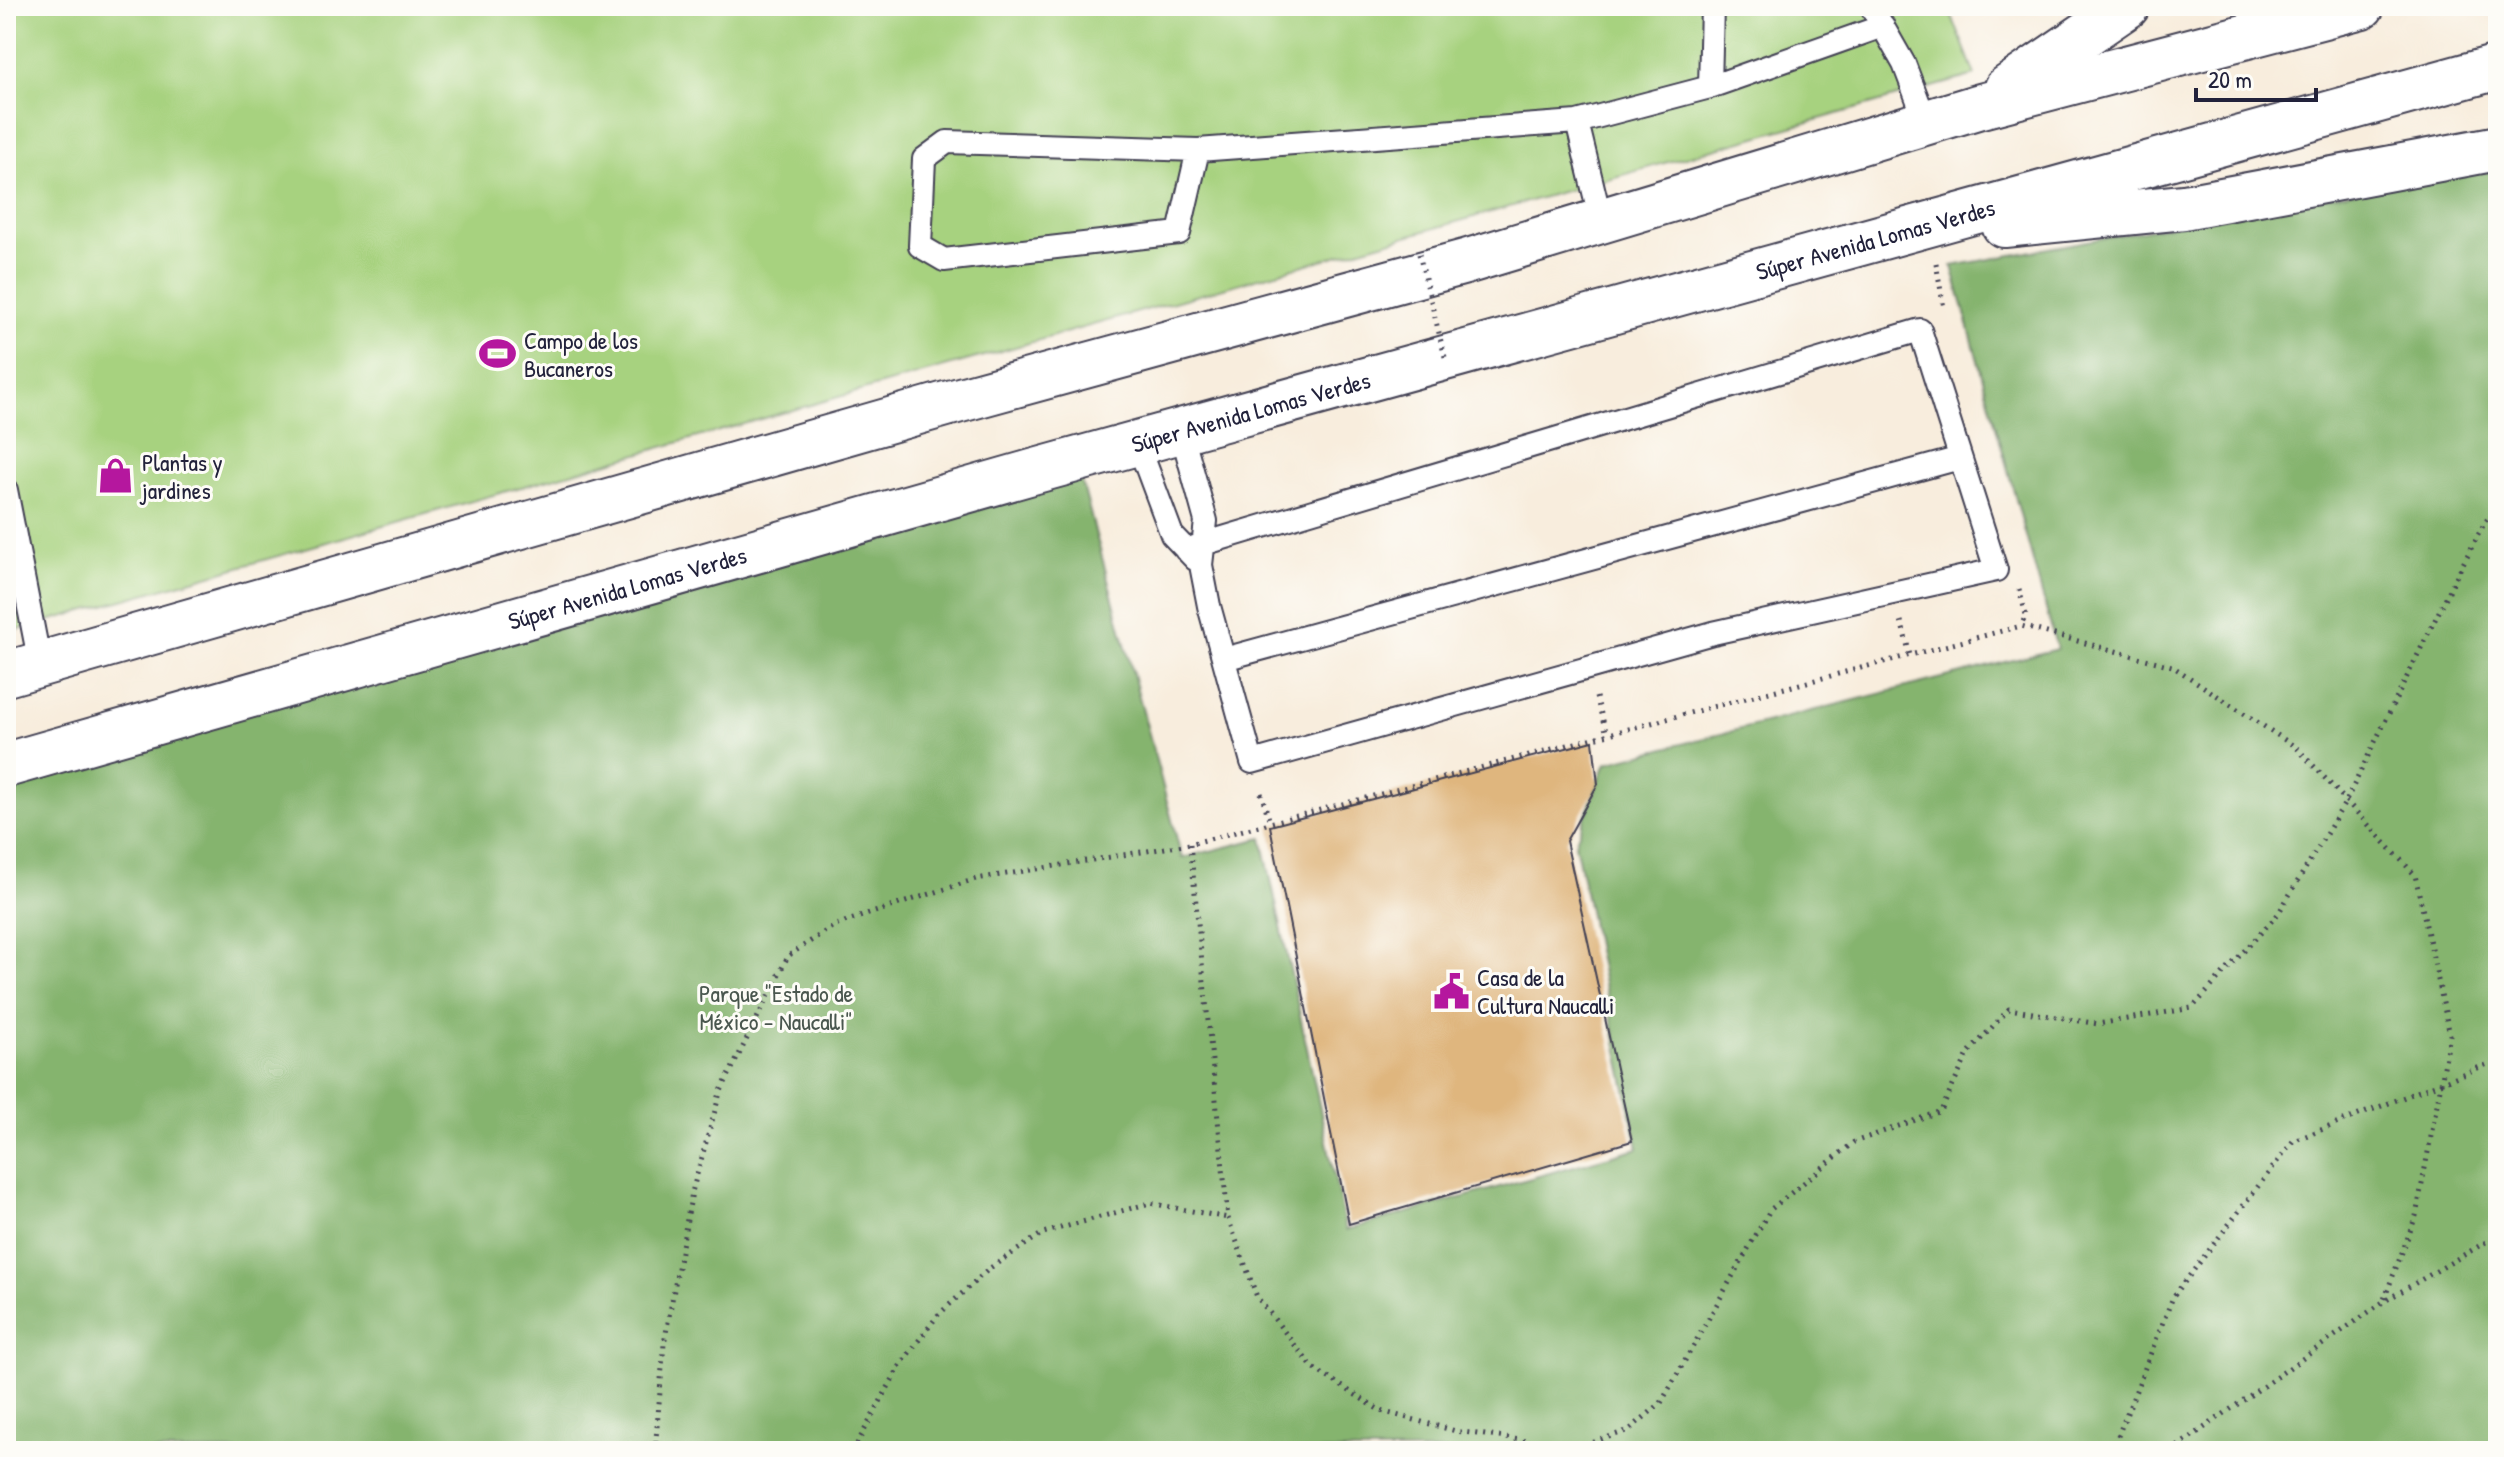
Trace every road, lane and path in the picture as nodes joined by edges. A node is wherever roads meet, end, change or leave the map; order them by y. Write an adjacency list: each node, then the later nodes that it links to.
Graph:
1 (1712, 6): 7 (lane)
2 (1871, 6): 5 (lane)
3 (2127, 6): 8 (main road)
4 (2362, 6): 8 (main road)
5 (1883, 26): 7 (lane); 10 (lane)
6 (2498, 67): 14 (main road, Súper Avenida Lomas Verdes)
7 (1710, 87): 9 (lane)
8 (1977, 107): 10 (main road)
9 (1577, 122): 12 (lane); 13 (lane)
10 (1926, 122): 13 (main road)
11 (2498, 148): 14 (main road)
12 (1198, 150): 12 (lane)
13 (1601, 221): 24 (main road)
14 (1922, 226): 17 (main road, Súper Avenida Lomas Verdes)
15 (1419, 254): 16 (path, bridge)
16 (1446, 361)
17 (1181, 430): 18 (main road, Súper Avenida Lomas Verdes); 22 (lane)
18 (1138, 444): 22 (lane); 25 (main road, Súper Avenida Lomas Verdes)
19 (1960, 458): 22 (lane); 23 (lane); 23 (lane)
20 (6, 490): 24 (lane)
21 (2498, 507): 26 (path)
22 (1197, 553): 23 (lane)
23 (1224, 659)
24 (23, 669)
25 (6, 765)
26 (2346, 801): 27 (path); 29 (path); 30 (path)
27 (1190, 844): 30 (path); 33 (path)
28 (2498, 1060): 29 (path)
29 (2442, 1080): 32 (path); 35 (path)
30 (1228, 1218): 34 (path)
31 (2498, 1235): 32 (path)
32 (2383, 1302): 36 (path)
33 (655, 1451)
34 (853, 1451)
35 (2112, 1451)
36 (2171, 1451)

